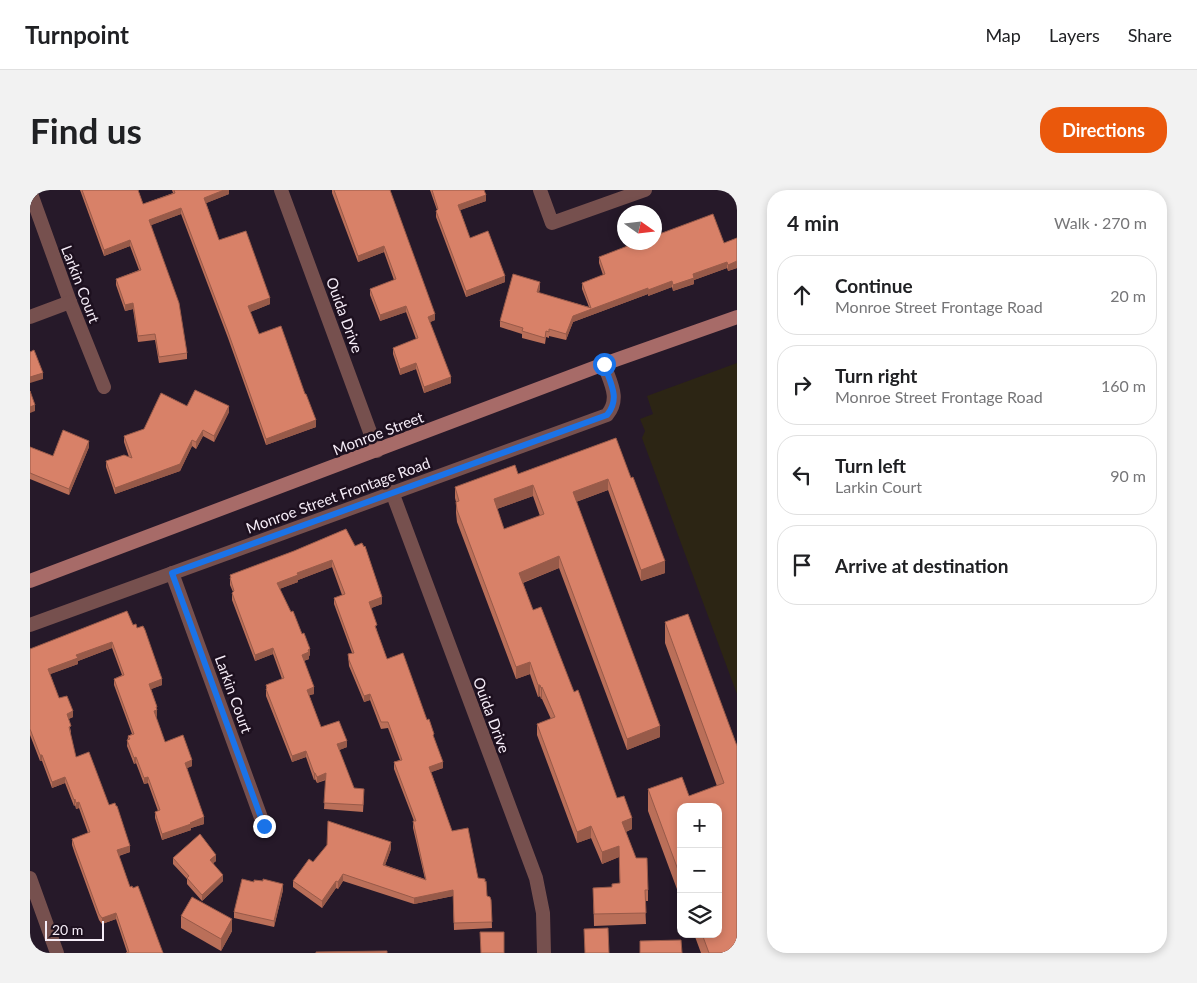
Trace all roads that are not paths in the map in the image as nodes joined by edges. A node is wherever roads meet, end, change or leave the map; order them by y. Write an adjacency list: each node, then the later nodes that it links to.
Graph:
1 (281, 190): 10 (street, Ouida Drive)
2 (540, 190): 3 (street)
3 (645, 190)
4 (30, 191): 5 (street, Larkin Court)
5 (70, 302): 6 (street); 9 (street, Larkin Court)
6 (30, 317)
7 (737, 317): 8 (main road, Monroe Street)
8 (604, 364): 10 (main road, Monroe Street); 11 (street, Monroe Street Frontage Road)
9 (104, 387)
10 (377, 451): 13 (main road, Monroe Street)
11 (392, 492): 12 (street, Monroe Street Frontage Road); 18 (street, Ouida Drive)
12 (172, 573): 14 (street, Monroe Street Frontage Road); 15 (street, Larkin Court)
13 (30, 581)
14 (30, 625)
15 (264, 826)
16 (30, 878): 17 (street)
17 (57, 953)
18 (544, 953)

